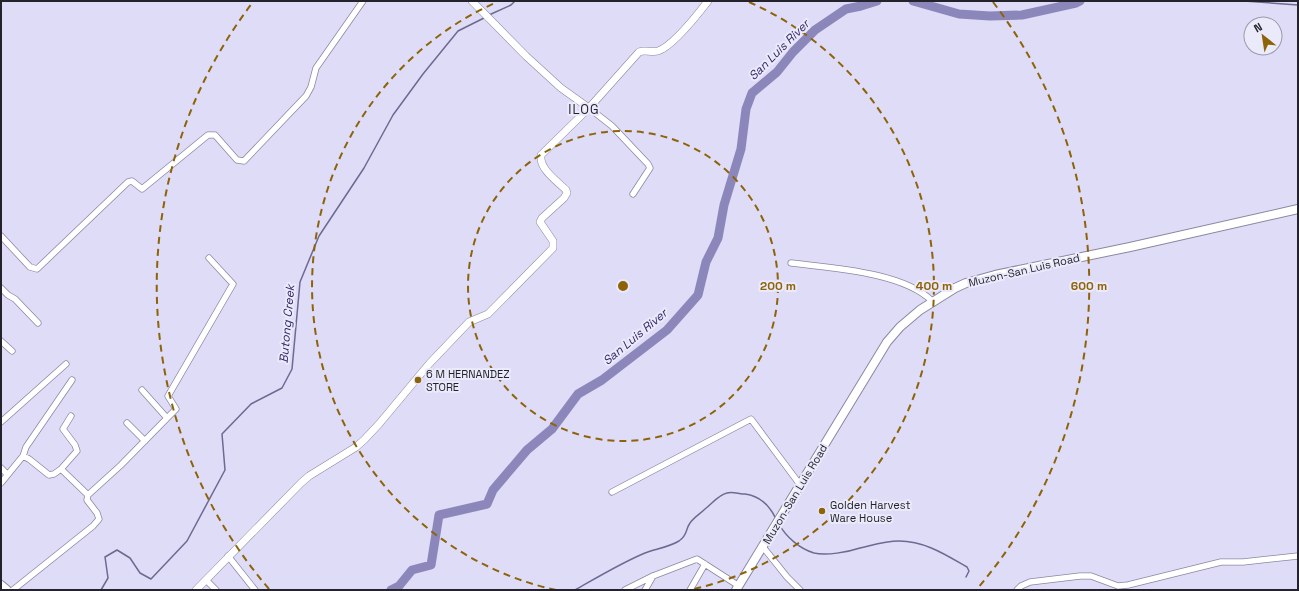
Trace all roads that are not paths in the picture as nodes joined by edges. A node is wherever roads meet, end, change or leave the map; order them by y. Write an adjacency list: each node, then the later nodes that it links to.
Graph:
1 (364, 1): 7 (street)
2 (472, 1): 4 (street)
3 (708, 1): 4 (street)
4 (589, 108): 5 (street); 32 (street)
5 (633, 194)
6 (1298, 209): 11 (main road, Muzon-San Luis Road)
7 (1, 236)
8 (209, 258): 19 (street)
9 (791, 263): 11 (street)
10 (1, 288): 12 (street)
11 (932, 302): 28 (main road, Muzon-San Luis Road)
12 (38, 323)
13 (1, 341): 14 (street)
14 (12, 351)
15 (66, 364): 20 (street)
16 (72, 380): 23 (street)
17 (142, 390): 19 (street)
18 (71, 416): 25 (street)
19 (168, 418): 22 (street)
20 (1, 422)
21 (127, 423): 22 (street)
22 (145, 441): 30 (street)
23 (23, 456): 25 (street); 26 (street)
24 (1, 468): 26 (street)
25 (61, 469): 30 (street)
26 (7, 474): 27 (street)
27 (1, 482)
28 (800, 486): 29 (street); 31 (main road, Muzon-San Luis Road)
29 (612, 492)
30 (88, 495): 42 (street)
31 (763, 547): 39 (main road, Muzon-San Luis Road); 48 (street)
32 (228, 556): 36 (street); 45 (street)
33 (1298, 556): 49 (street)
34 (705, 564): 35 (street); 39 (street); 47 (street)
35 (653, 576): 37 (street); 40 (street)
36 (206, 580): 43 (street); 44 (street)
37 (637, 584): 40 (street); 46 (street)
38 (1, 585): 41 (main road)
39 (738, 588)
40 (645, 589)
41 (6, 590)
42 (13, 590)
43 (196, 590)
44 (216, 590)
45 (255, 590)
46 (625, 590)
47 (690, 590)
48 (800, 590)
49 (1017, 590)

